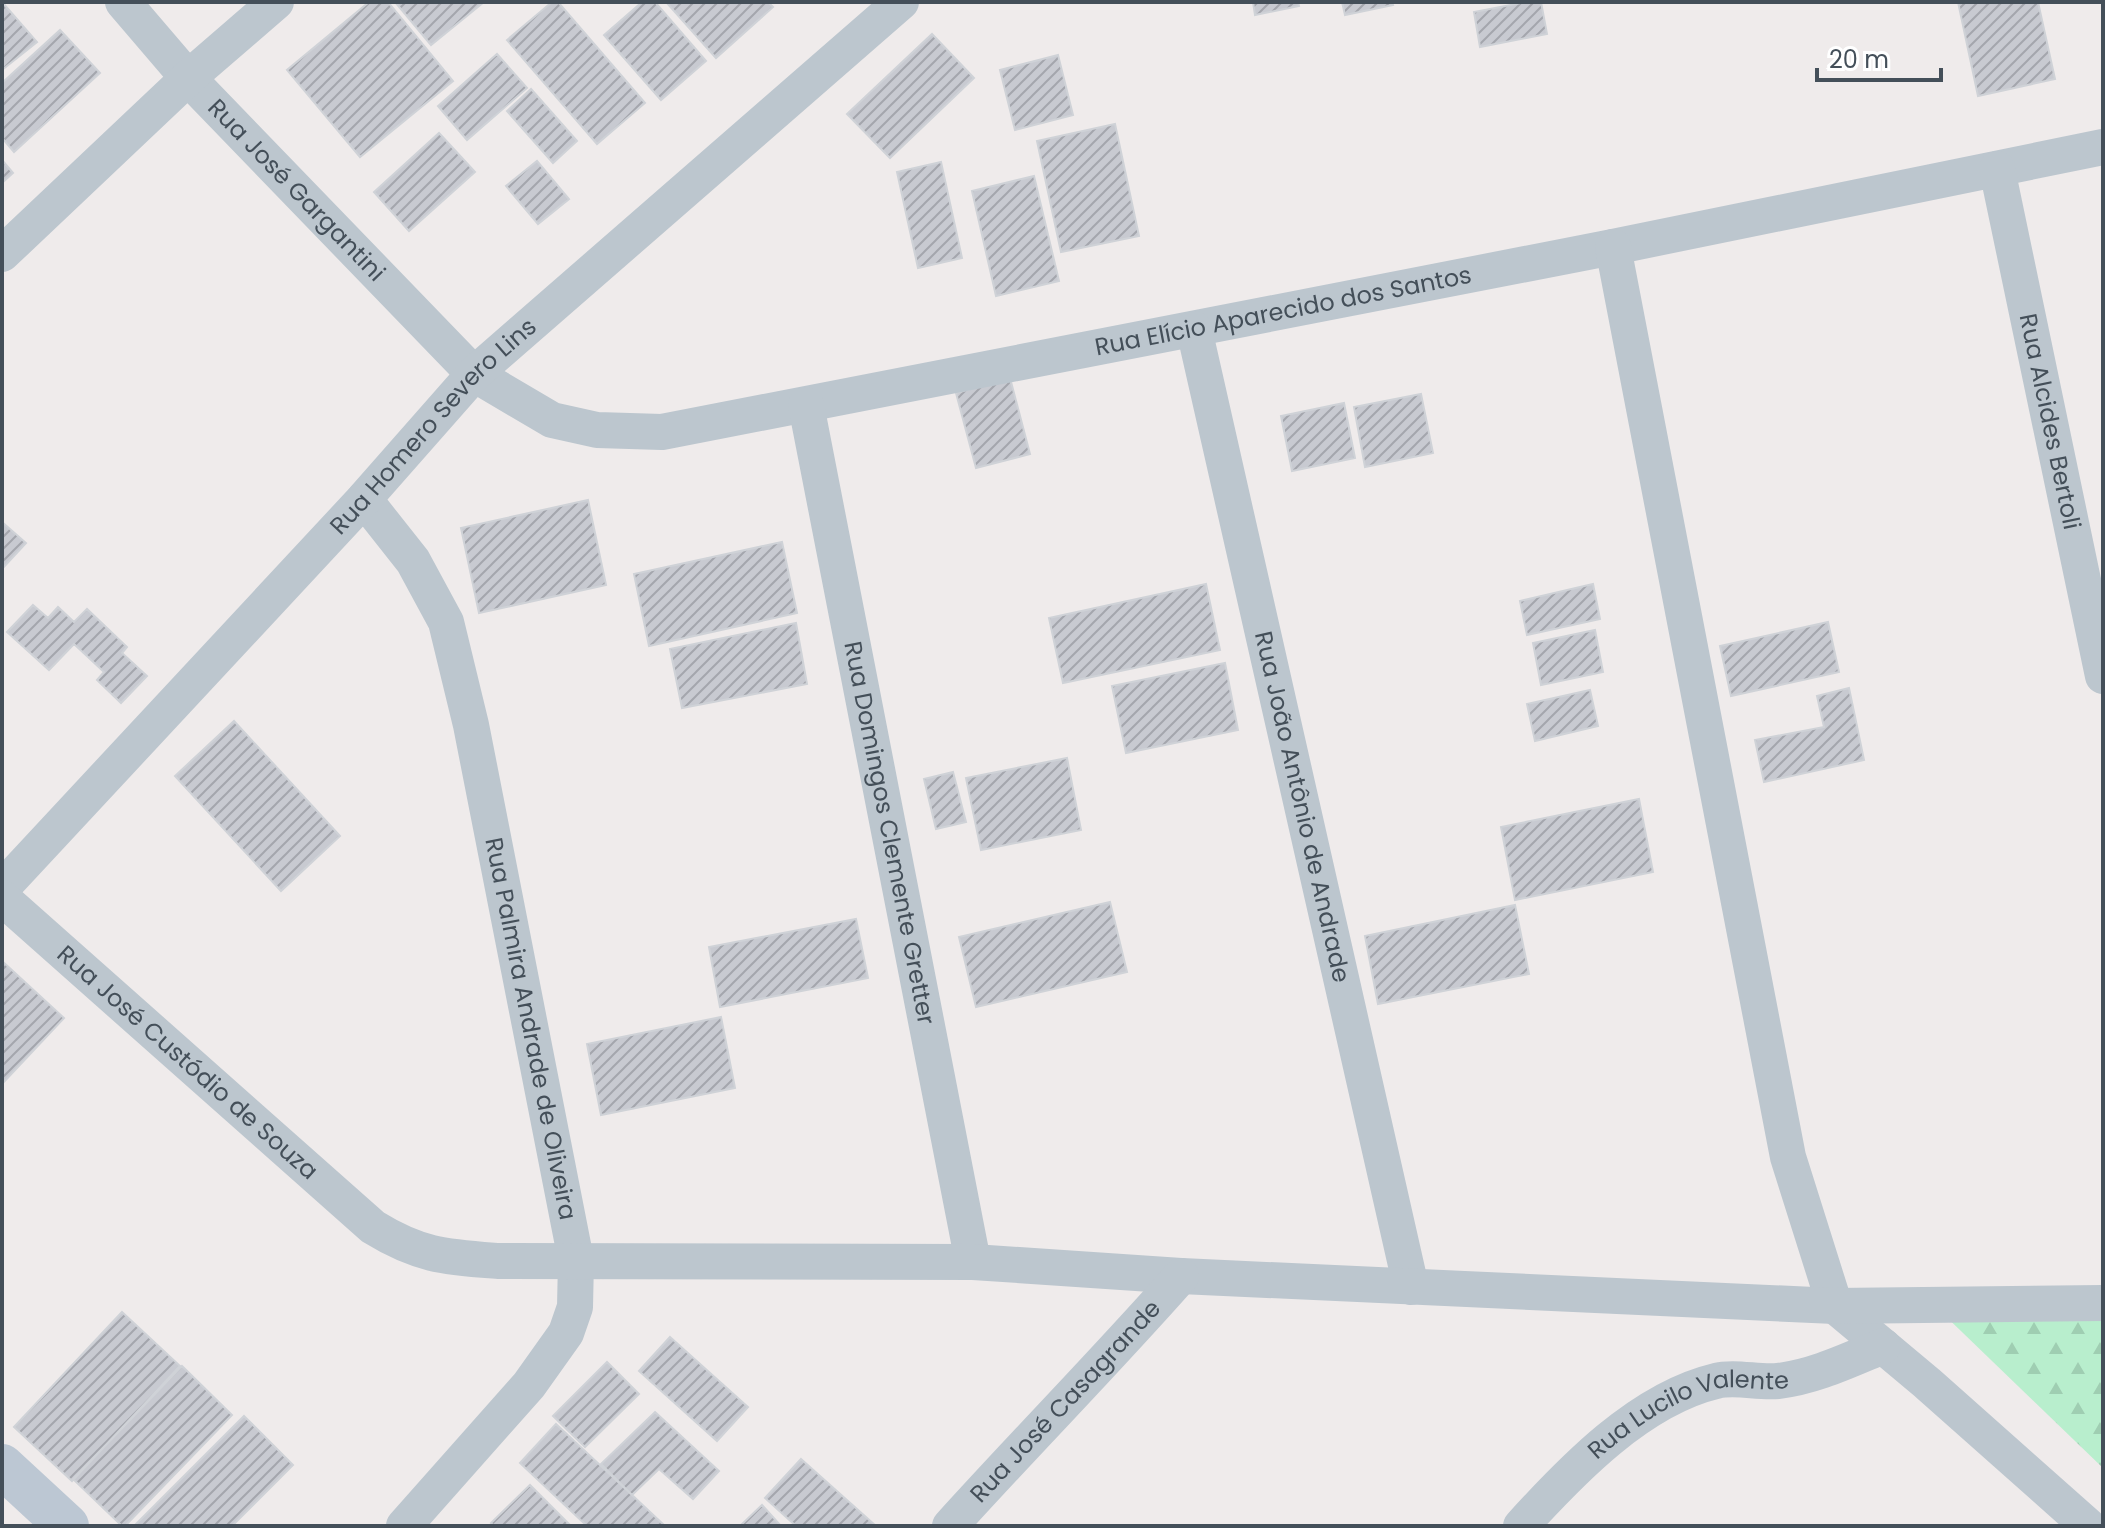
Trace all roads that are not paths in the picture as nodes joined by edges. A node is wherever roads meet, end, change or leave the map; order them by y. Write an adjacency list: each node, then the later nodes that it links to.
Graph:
1 (123, 2): 4 (street, Rua José Gargantini)
2 (276, 2): 4 (street)
3 (901, 2): 10 (street, Rua Homero Severo Lins)
4 (188, 78): 8 (street); 10 (street, Rua José Gargantini)
5 (2103, 147): 6 (street, Rua Elício Aparecido dos Santos)
6 (1997, 169): 7 (street, Rua Elício Aparecido dos Santos); 13 (street, Rua Alcides Bertoli)
7 (1613, 247): 9 (street, Rua Elício Aparecido dos Santos); 21 (street)
8 (2, 254)
9 (1194, 329): 11 (street, Rua Elício Aparecido dos Santos); 19 (street, Rua João Antônio de Andrade)
10 (474, 374): 11 (street, Rua Elício Aparecido dos Santos); 12 (street, Rua Homero Severo Lins)
11 (806, 405): 17 (street, Rua Domingos Clemente Gretter)
12 (364, 499): 14 (street, Rua Homero Severo Lins); 16 (street, Rua Palmira Andrade de Oliveira)
13 (2103, 676)
14 (2, 888)
15 (2, 898): 16 (street, Rua José Custódio de Souza)
16 (576, 1260): 17 (street, Rua José Custódio de Souza); 25 (street, Rua Palmira Andrade de Oliveira)
17 (973, 1262): 18 (street, Rua José Custódio de Souza)
18 (1181, 1276): 19 (street, Rua José Custódio de Souza); 26 (street, Rua José Casagrande)
19 (1411, 1287): 21 (street, Rua José Custódio de Souza)
20 (2103, 1303): 21 (street, Rua José Custódio de Souza)
21 (1835, 1306): 22 (street)
22 (1883, 1346): 27 (street, Rua Lucilo Valente); 28 (street)
23 (2, 1466): 24 (main road)
24 (67, 1526)
25 (404, 1526)
26 (950, 1526)
27 (1521, 1526)
28 (2088, 1526)

